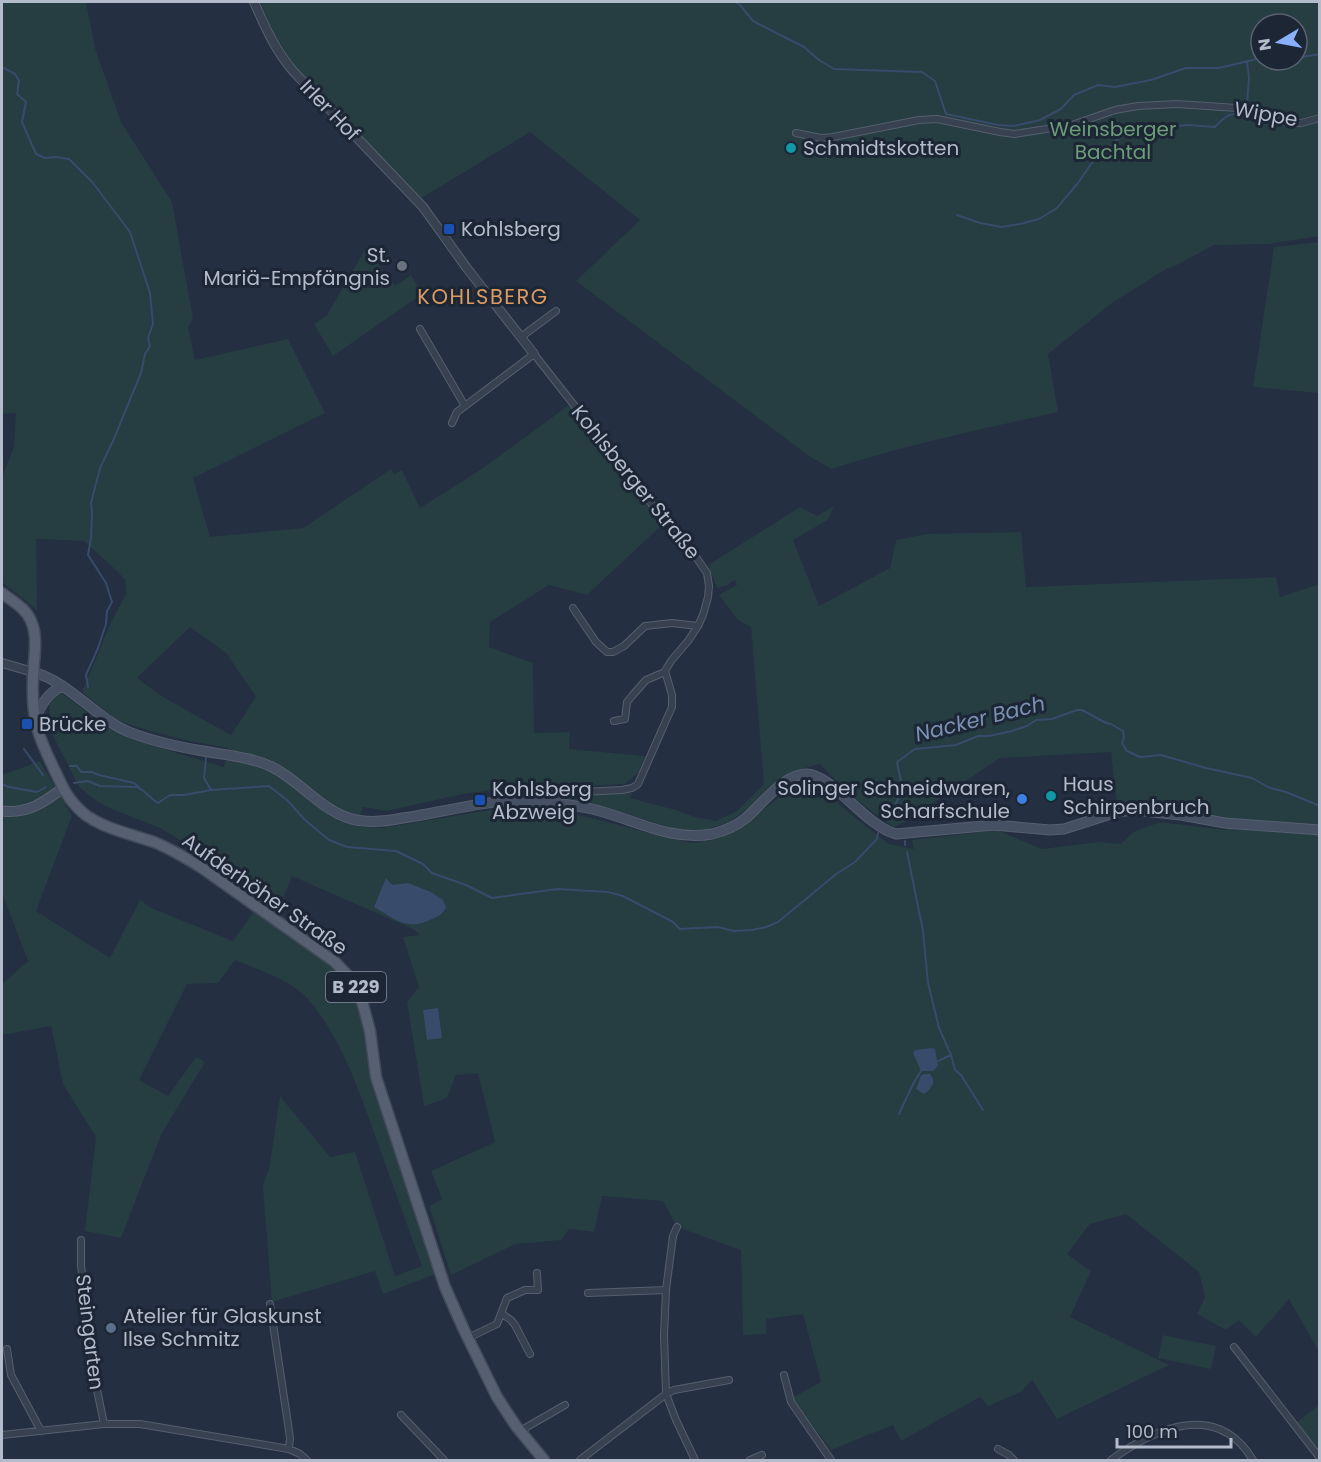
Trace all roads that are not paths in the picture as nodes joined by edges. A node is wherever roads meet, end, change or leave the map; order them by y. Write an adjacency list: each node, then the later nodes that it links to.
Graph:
1 (254, 2): 4 (street, Irler Hof)
2 (1320, 118): 3 (street, Wippe)
3 (796, 133)
4 (423, 207): 7 (street, Kohlsberger Straße)
5 (556, 311): 7 (street)
6 (420, 328): 9 (street)
7 (521, 338): 8 (street, Kohlsberger Straße)
8 (534, 354): 9 (street); 13 (street, Kohlsberger Straße)
9 (465, 406): 10 (street)
10 (452, 423)
11 (2, 593): 15 (main road, B 229)
12 (573, 608): 13 (street)
13 (698, 626): 16 (street, Kohlsberger Straße)
14 (2, 663): 15 (street)
15 (33, 672): 17 (main road); 18 (main road, Aufderhöher Straße / B 229)
16 (665, 672): 19 (street); 21 (street)
17 (63, 686): 18 (main road); 21 (main road)
18 (34, 719): 20 (main road, Aufderhöher Straße / B 229)
19 (614, 721)
20 (63, 788): 22 (main road); 31 (main road, Aufderhöher Straße / B 229)
21 (518, 801): 23 (main road)
22 (2, 811)
23 (1320, 830)
24 (677, 1227): 27 (street)
25 (81, 1240): 40 (street, Steingarten)
26 (537, 1273): 30 (street)
27 (666, 1290): 28 (street); 37 (street)
28 (588, 1293)
29 (270, 1304): 44 (street)
30 (502, 1314): 31 (street); 34 (street)
31 (468, 1338): 42 (main road, Aufderhöher Straße / B 229)
32 (1234, 1347): 47 (street)
33 (7, 1349): 41 (street)
34 (530, 1354)
35 (784, 1375): 54 (street)
36 (729, 1380): 37 (street)
37 (666, 1394): 51 (street); 52 (street)
38 (566, 1405): 42 (street)
39 (400, 1415): 48 (street)
40 (104, 1424): 41 (street); 44 (street)
41 (40, 1431): 43 (street)
42 (520, 1431): 50 (main road, Aufderhöher Straße / B 229)
43 (2, 1436)
44 (289, 1449): 49 (street)
45 (998, 1449): 55 (street)
46 (762, 1455): 53 (street)
47 (1320, 1458)
48 (443, 1460)
49 (307, 1461)
50 (544, 1461)
51 (580, 1461)
52 (695, 1461)
53 (750, 1461)
54 (831, 1461)
55 (1014, 1461)
56 (1111, 1461): 57 (street)
57 (1253, 1461)

